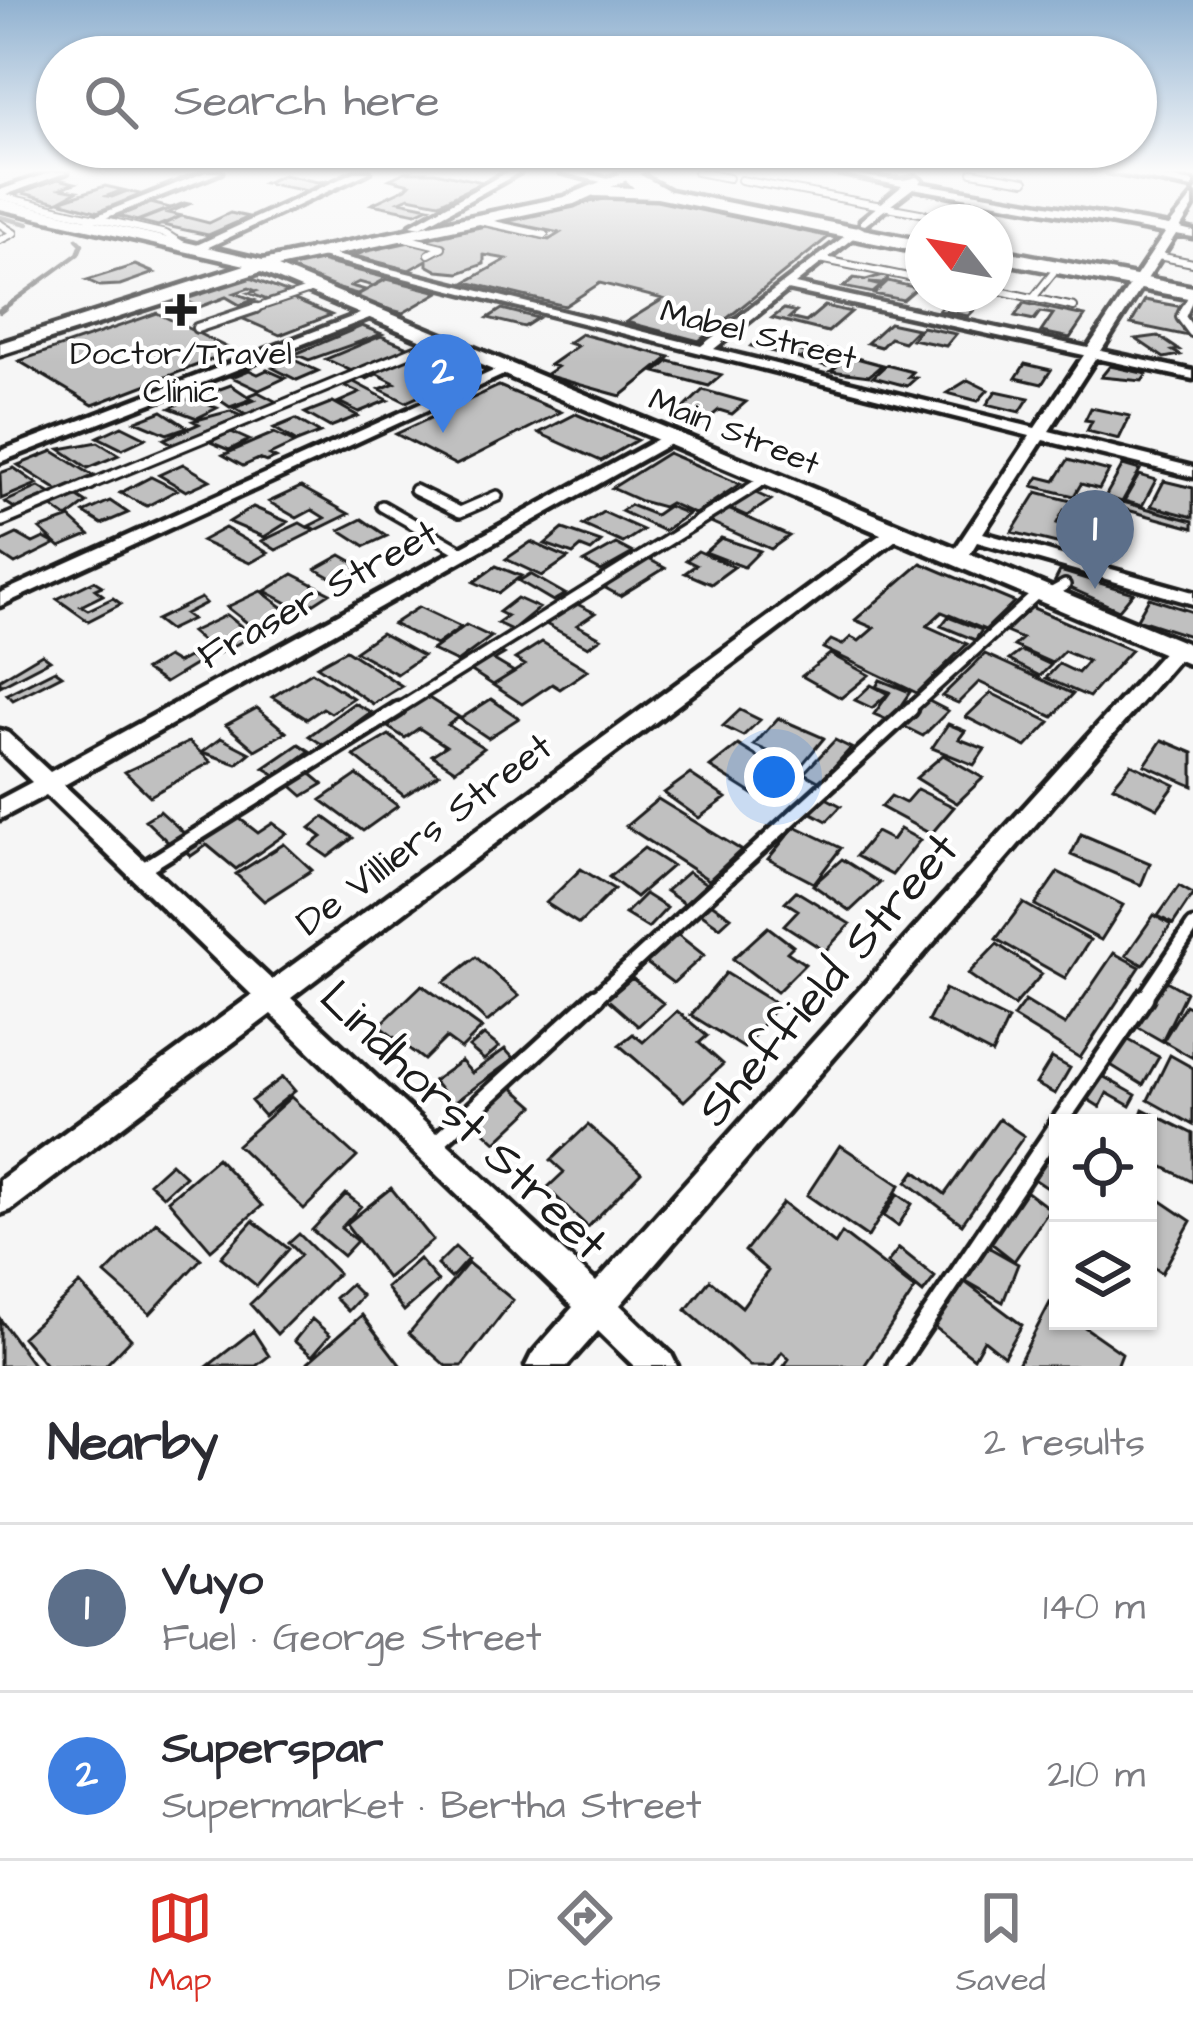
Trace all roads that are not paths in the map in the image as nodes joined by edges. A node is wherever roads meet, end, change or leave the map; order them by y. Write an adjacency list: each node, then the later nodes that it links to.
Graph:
1 (144, 236): 7 (main road)
2 (218, 236): 7 (street)
3 (371, 236): 13 (main road)
4 (397, 236): 8 (main road); 9 (lane)
5 (849, 236): 11 (street)
6 (1170, 236): 10 (street)
7 (190, 248): 13 (main road)
8 (311, 253): 13 (main road); 30 (street, Mabel Street)
9 (429, 254)
10 (1158, 256): 15 (lane); 19 (street)
11 (820, 259): 17 (lane); 18 (street)
12 (1013, 262): 19 (main road)
13 (254, 263): 20 (main road, Main Street); 29 (main road)
14 (1013, 263): 16 (main road)
15 (1193, 263)
16 (1053, 273): 19 (main road); 23 (lane)
17 (905, 276)
18 (785, 286): 30 (street); 31 (street)
19 (1136, 286): 22 (main road); 31 (street)
20 (313, 289): 25 (main road, Main Street); 26 (lane)
21 (1013, 294): 23 (lane)
22 (1192, 297): 27 (lane)
23 (1033, 298): 24 (lane)
24 (1074, 307)
25 (370, 315): 28 (main road, Main Street); 36 (street)
26 (197, 328)
27 (1192, 332)
28 (435, 342): 32 (main road, Main Street); 42 (lane)
29 (0, 350)
30 (704, 350): 34 (street, Mabel Street)
31 (1092, 353): 33 (street); 34 (street)
32 (506, 371): 35 (main road, Main Street); 49 (street)
33 (1193, 376)
34 (1041, 435): 37 (street, Mabel Street); 44 (street)
35 (669, 438): 38 (main road, Main Street); 45 (street, Fraser Street)
36 (0, 457)
37 (1193, 472)
38 (766, 478): 43 (main road, Main Street); 54 (lane)
39 (415, 490): 40 (lane)
40 (497, 496)
41 (382, 506): 45 (lane)
42 (0, 522)
43 (894, 532): 46 (main road, Main Street); 56 (street, De Villiers Street)
44 (971, 535): 46 (street); 48 (street)
45 (464, 553): 52 (street, Fraser Street)
46 (958, 558): 47 (main road, Main Street)
47 (1051, 591): 50 (main road, Main Street); 59 (lane)
48 (1193, 598)
49 (0, 600)
50 (1185, 653): 61 (street, Sheffield Street)
51 (0, 738): 52 (street, Lindhorst Street)
52 (45, 784): 53 (street, Fraser Street); 54 (street, Lindhorst Street)
53 (0, 810)
54 (138, 872): 56 (street, Lindhorst Street)
55 (1193, 926): 57 (lane)
56 (269, 995): 59 (street, Lindhorst Street); 60 (street, De Villiers Street)
57 (1066, 1114)
58 (1049, 1139): 64 (lane)
59 (430, 1148): 61 (street, Lindhorst Street)
60 (0, 1199)
61 (597, 1306): 62 (street, Sheffield Street); 63 (street, Lindhorst Street)
62 (544, 1366)
63 (659, 1366)
64 (896, 1366)

